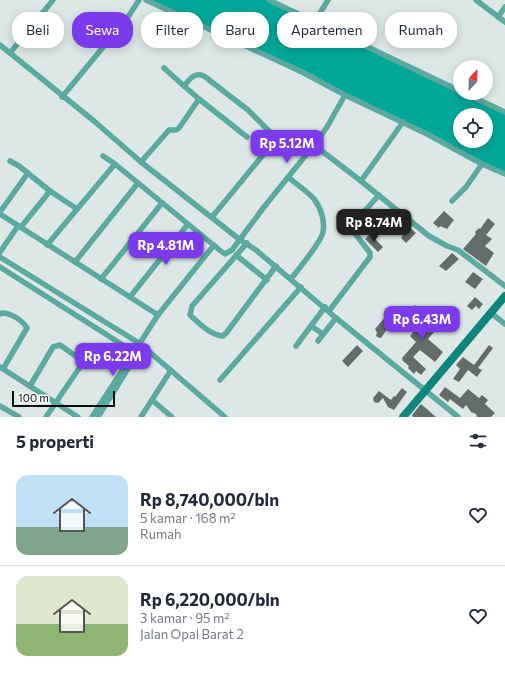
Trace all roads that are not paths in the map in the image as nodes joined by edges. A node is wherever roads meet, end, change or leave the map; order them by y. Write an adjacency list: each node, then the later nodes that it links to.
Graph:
1 (53, 0): 14 (street)
2 (139, 0): 19 (street)
3 (146, 0): 18 (street)
4 (269, 0): 8 (street)
5 (328, 0): 9 (street)
6 (476, 0): 10 (street)
7 (505, 7): 10 (street)
8 (295, 12)
9 (321, 12)
10 (498, 17): 11 (street)
11 (505, 22)
12 (0, 45): 14 (street)
13 (371, 48): 17 (street)
14 (10, 53): 19 (street)
15 (164, 68): 16 (street)
16 (184, 86): 20 (street); 42 (street)
17 (453, 88)
18 (345, 95): 23 (street); 25 (street)
19 (62, 97): 28 (street)
20 (199, 99): 24 (street); 28 (street)
21 (479, 100): 22 (street)
22 (505, 112)
23 (403, 122): 30 (street); 34 (street)
24 (247, 137)
25 (314, 145): 33 (street); 34 (street)
26 (103, 156): 29 (street)
27 (10, 162): 31 (street)
28 (141, 162): 42 (street)
29 (115, 164): 35 (street); 40 (street)
30 (482, 164): 32 (street); 38 (street)
31 (28, 173): 36 (street); 41 (street)
32 (505, 174)
33 (288, 177): 45 (street); 56 (street)
34 (361, 181): 37 (street)
35 (138, 184): 39 (street); 52 (street)
36 (50, 191): 40 (street); 44 (street)
37 (379, 195): 58 (street); 62 (street)
38 (452, 201)
39 (162, 204): 43 (street); 55 (street)
40 (77, 209): 47 (street)
41 (0, 213): 44 (street)
42 (212, 217): 45 (street)
43 (188, 224): 48 (street); 61 (street)
44 (19, 226): 47 (street); 49 (street)
45 (239, 239): 46 (street); 48 (street)
46 (247, 243): 50 (street); 53 (street)
47 (47, 245): 52 (street)
48 (214, 245): 65 (street)
49 (0, 252)
50 (236, 255): 57 (street); 57 (street)
51 (0, 257): 71 (street)
52 (76, 262): 55 (street)
53 (276, 266): 56 (street); 57 (street)
54 (0, 267): 73 (street)
55 (101, 279): 61 (street)
56 (291, 279): 59 (street)
57 (266, 280)
58 (505, 286)
59 (301, 287): 62 (street); 76 (street)
60 (505, 296): 63 (street)
61 (130, 297): 65 (street)
62 (327, 309): 66 (street); 68 (street)
63 (491, 313): 67 (street); 78 (street)
64 (0, 314): 74 (street)
65 (158, 315): 71 (street)
66 (336, 318): 69 (street); 78 (street)
67 (505, 324)
68 (311, 326): 69 (street); 72 (street)
69 (323, 334): 70 (street)
70 (318, 341)
71 (141, 345): 73 (street); 75 (street)
72 (296, 346)
73 (136, 353): 85 (street); 86 (street)
74 (1, 368): 77 (street)
75 (171, 370): 79 (street); 89 (street)
76 (220, 380)
77 (30, 386): 80 (street); 80 (street)
78 (426, 390): 90 (street); 91 (street)
79 (152, 400): 87 (street); 88 (street)
80 (55, 403): 83 (street); 84 (street)
81 (0, 406): 82 (street)
82 (19, 417)
83 (46, 417)
84 (78, 417)
85 (92, 417)
86 (98, 417)
87 (141, 417)
88 (172, 417)
89 (224, 417)
90 (403, 417)
91 (458, 417)

